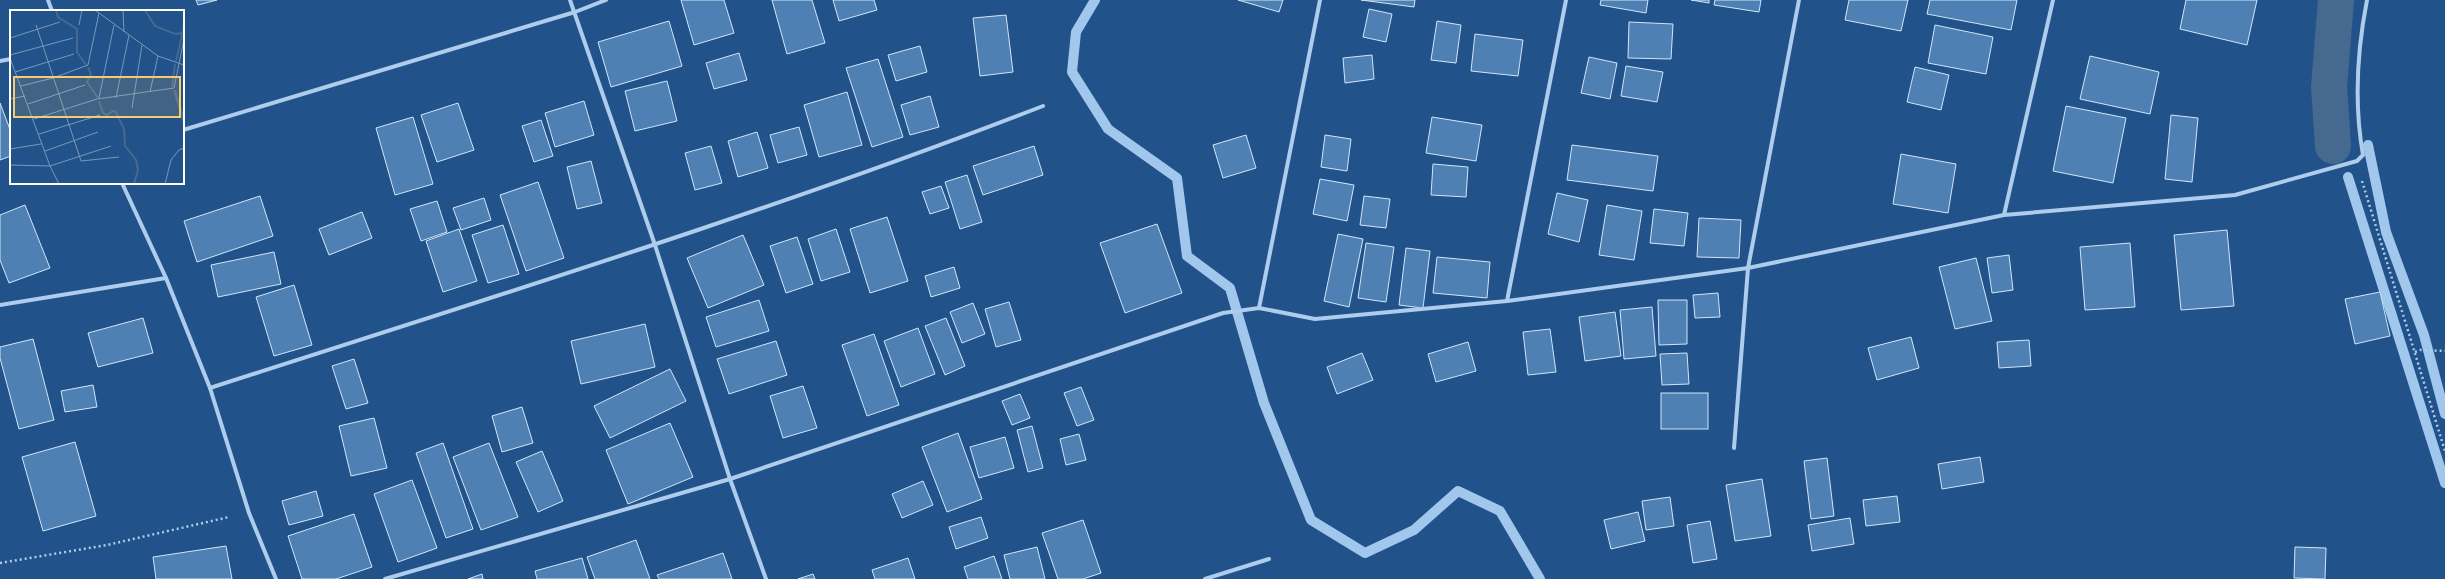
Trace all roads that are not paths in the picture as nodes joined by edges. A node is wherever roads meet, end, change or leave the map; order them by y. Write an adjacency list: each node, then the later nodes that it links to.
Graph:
1 (48, 0): 9 (street)
2 (570, 0): 10 (street)
3 (606, 0): 10 (street)
4 (1320, 0): 22 (street)
5 (1566, 0): 20 (street)
6 (1799, 0): 18 (street)
7 (2053, 0): 16 (street)
8 (2366, 0): 16 (street)
9 (52, 10)
10 (575, 12): 14 (street); 17 (street)
11 (10, 59): 12 (street)
12 (0, 61)
13 (1044, 106): 17 (street)
14 (184, 130)
15 (122, 184): 19 (street)
16 (2004, 215): 18 (street)
17 (655, 245): 23 (street); 25 (street)
18 (1748, 268): 20 (street); 24 (street)
19 (166, 278): 21 (street); 23 (street)
20 (1507, 301): 22 (street)
21 (0, 305)
22 (1259, 308): 25 (street)
23 (210, 388): 27 (street)
24 (1734, 448)
25 (730, 479): 28 (street); 29 (street)
26 (1269, 559): 30 (street)
27 (276, 579)
28 (385, 579)
29 (766, 579)
30 (1205, 579)

